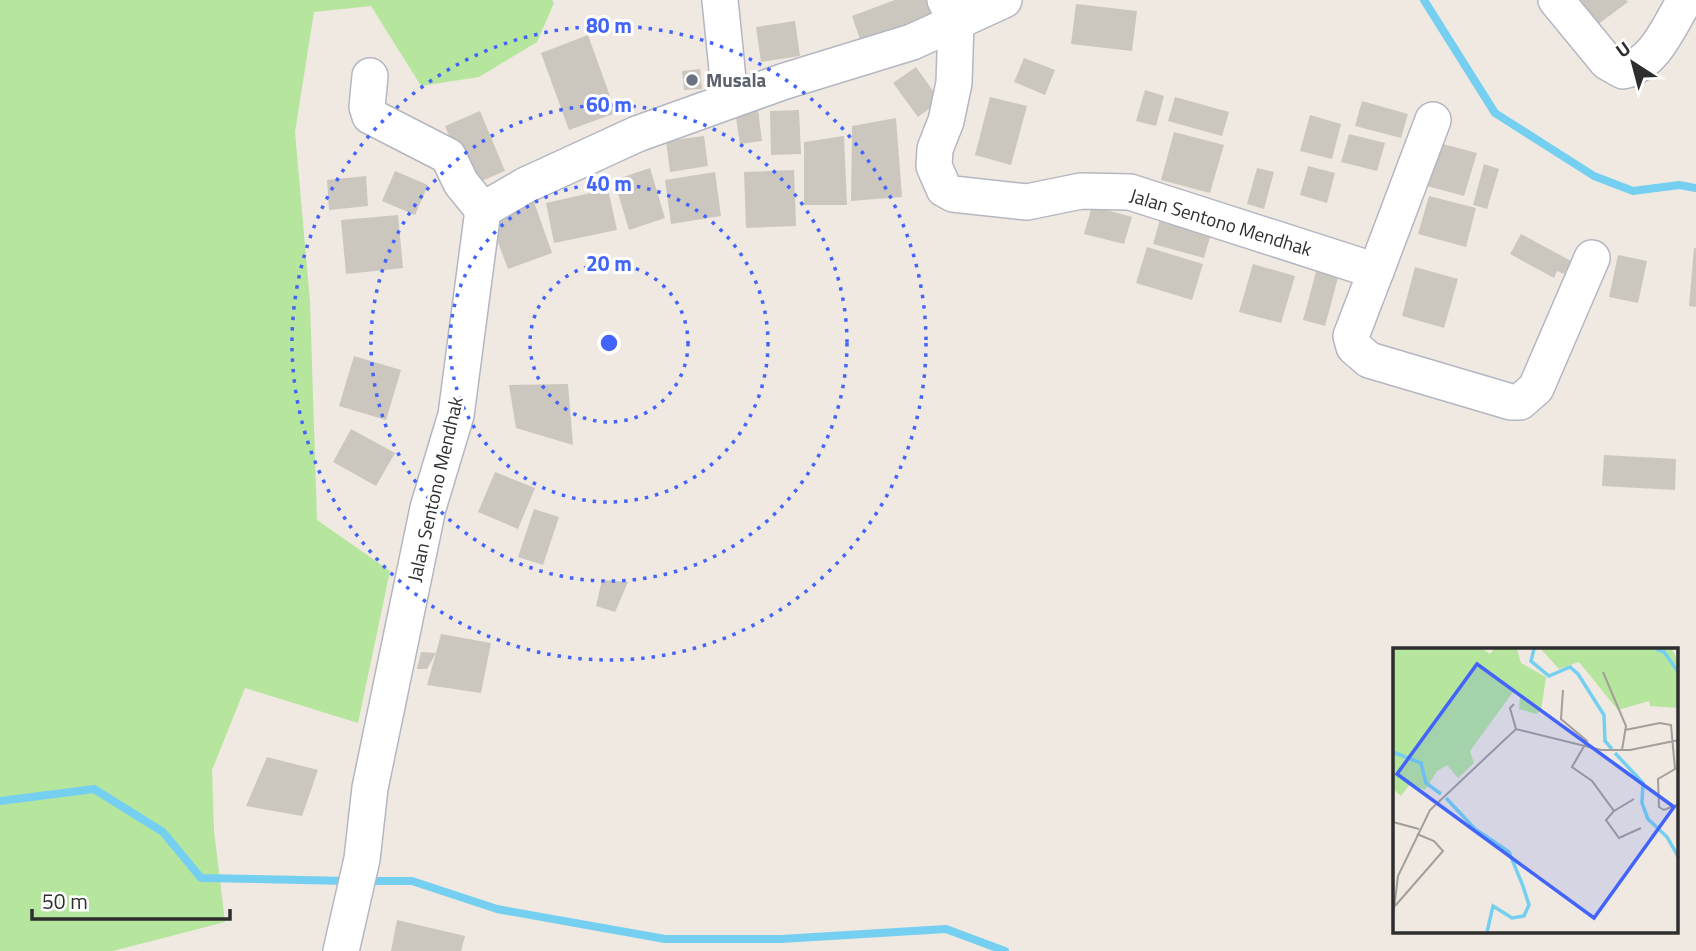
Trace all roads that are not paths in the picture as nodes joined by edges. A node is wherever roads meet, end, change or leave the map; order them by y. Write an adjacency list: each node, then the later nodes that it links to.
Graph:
1 (720, 0): 7 (street)
2 (1004, 0): 5 (street)
3 (1556, 0): 4 (street)
4 (1685, 0)
5 (951, 11): 7 (street); 11 (street, Jalan Sentono Mendhak)
6 (370, 76): 9 (street)
7 (730, 99): 9 (street)
8 (1433, 120): 11 (street)
9 (483, 210): 12 (street, Jalan Sentono Mendhak)
10 (1592, 258): 11 (street)
11 (1376, 271)
12 (341, 951)

